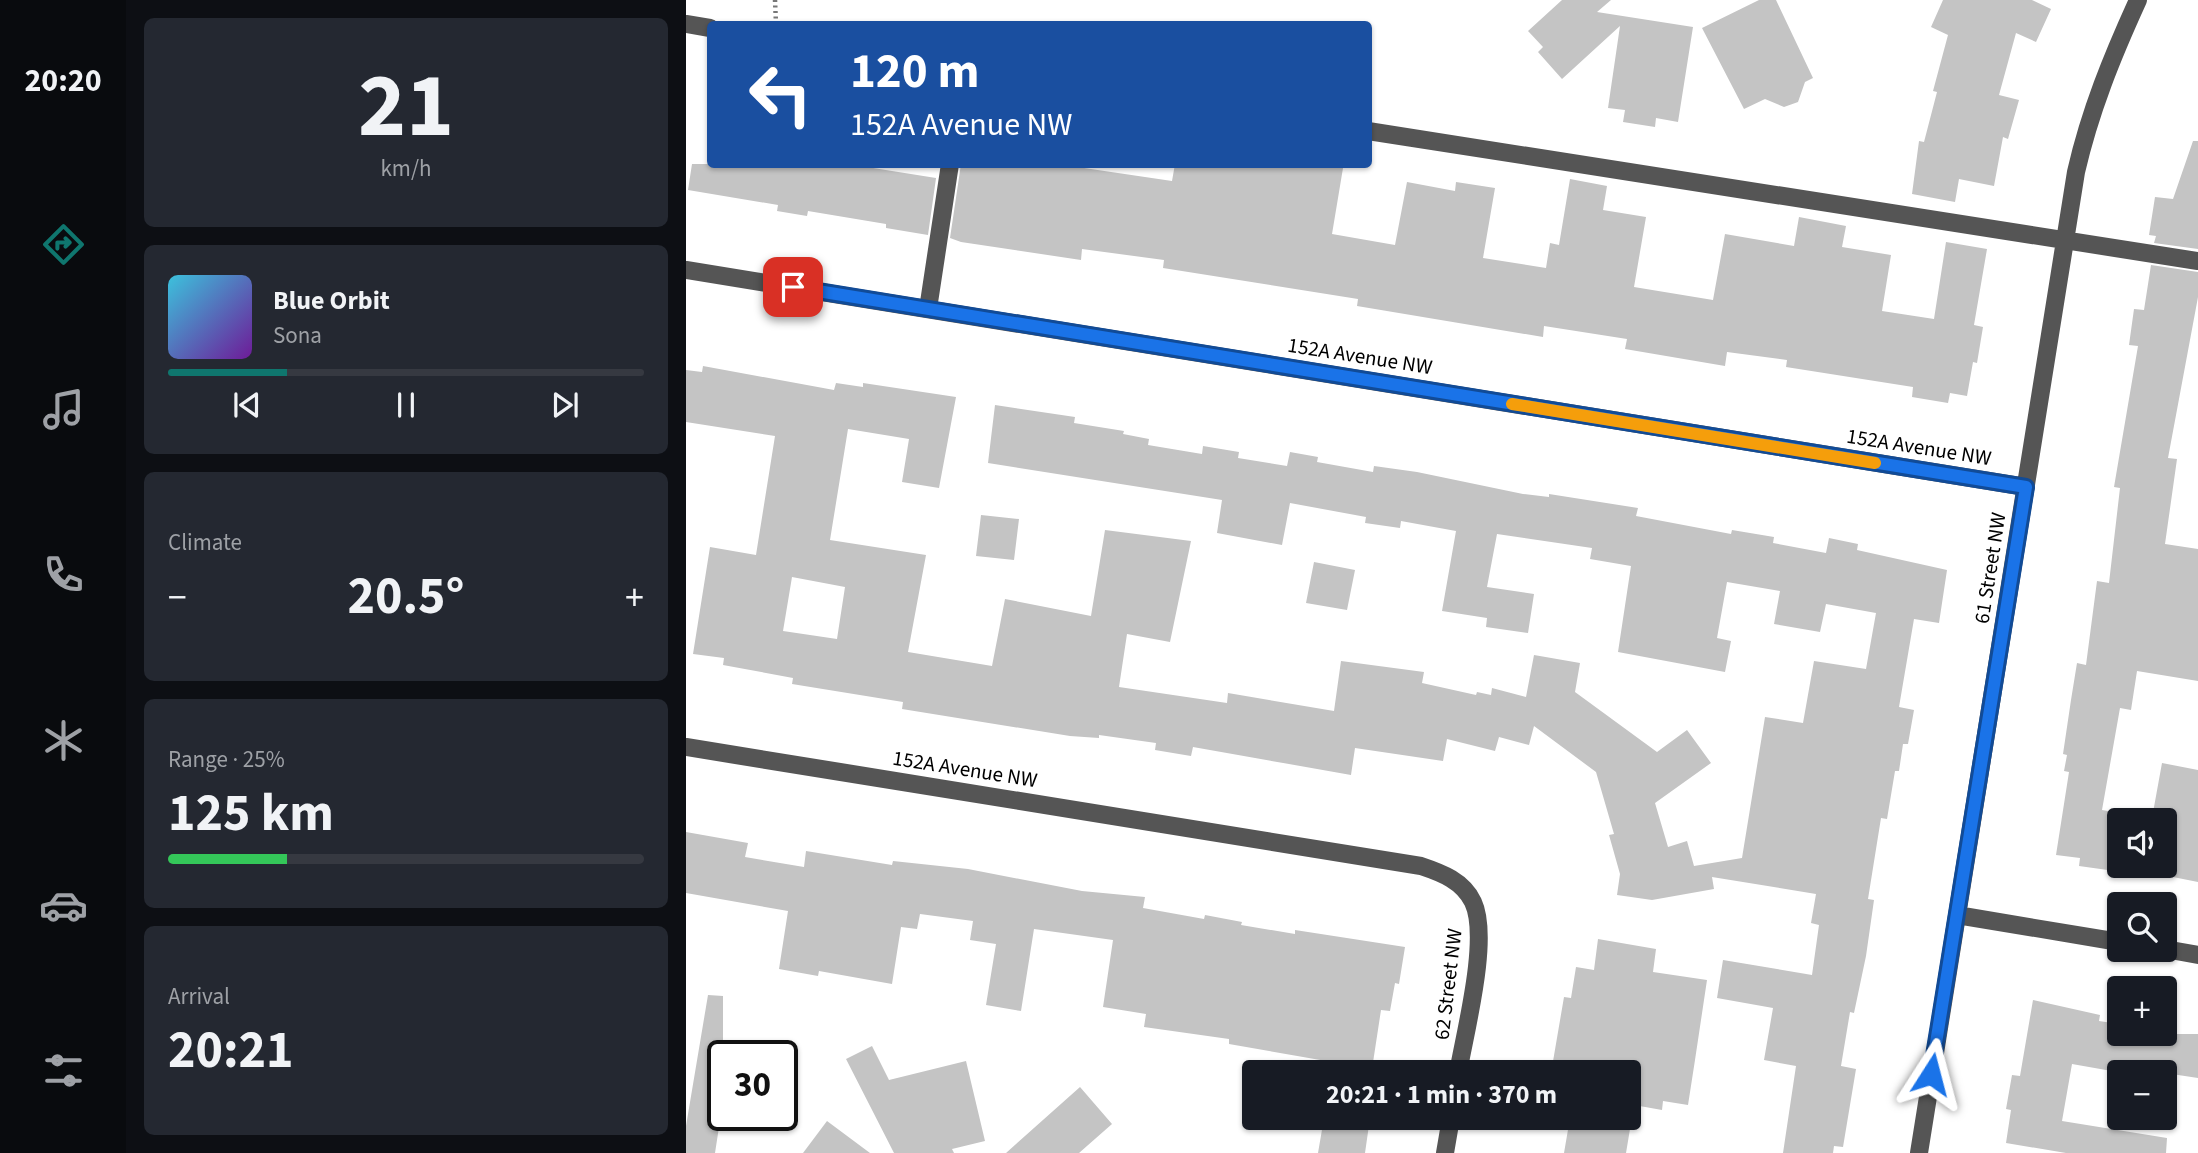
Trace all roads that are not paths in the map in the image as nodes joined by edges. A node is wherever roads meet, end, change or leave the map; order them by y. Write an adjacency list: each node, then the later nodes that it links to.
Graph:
1 (2138, 0): 6 (street, 61 Street NW)
2 (686, 24): 3 (street)
3 (707, 28)
4 (1372, 132): 6 (street)
5 (949, 168): 9 (street)
6 (2066, 239): 7 (street); 10 (street, 61 Street NW)
7 (2198, 261)
8 (686, 270): 9 (street, 152A Avenue NW)
9 (928, 309): 10 (street, 152A Avenue NW)
10 (2026, 487): 13 (street, 61 Street NW)
11 (686, 747): 12 (street, 152A Avenue NW)
12 (1473, 901): 17 (street, 62 Street NW)
13 (1957, 915): 14 (street); 20 (street, 61 Street NW)
14 (2107, 940)
15 (2177, 951): 16 (street)
16 (2198, 955)
17 (1460, 1060)
18 (1449, 1130): 19 (street)
19 (1445, 1153)
20 (1919, 1153)

